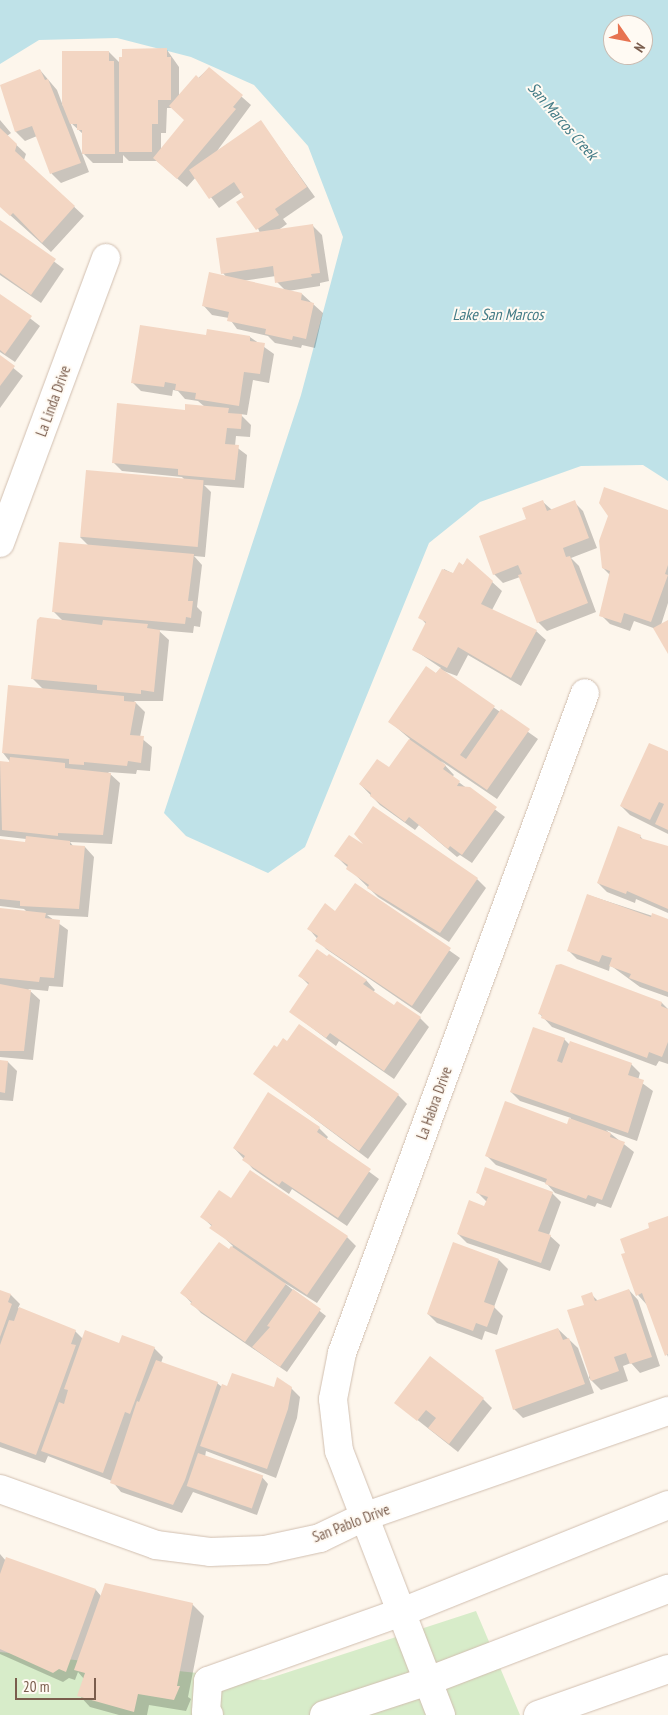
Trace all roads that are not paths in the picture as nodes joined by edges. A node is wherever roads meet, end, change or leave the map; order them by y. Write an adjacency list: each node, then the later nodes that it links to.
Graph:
1 (106, 258): 2 (street, La Linda Drive)
2 (0, 543)
3 (585, 693): 7 (street, La Habra Drive)
4 (668, 1411): 7 (street, San Pablo Drive)
5 (0, 1489): 7 (street, San Pablo Drive)
6 (668, 1505): 9 (street)
7 (366, 1516): 9 (street, La Habra Drive)
8 (668, 1589): 11 (street)
9 (402, 1612): 11 (street, La Habra Drive); 12 (street)
10 (668, 1670): 15 (street)
11 (428, 1681): 13 (street); 14 (street, La Habra Drive)
12 (209, 1715)
13 (324, 1715)
14 (441, 1715)
15 (538, 1715)

